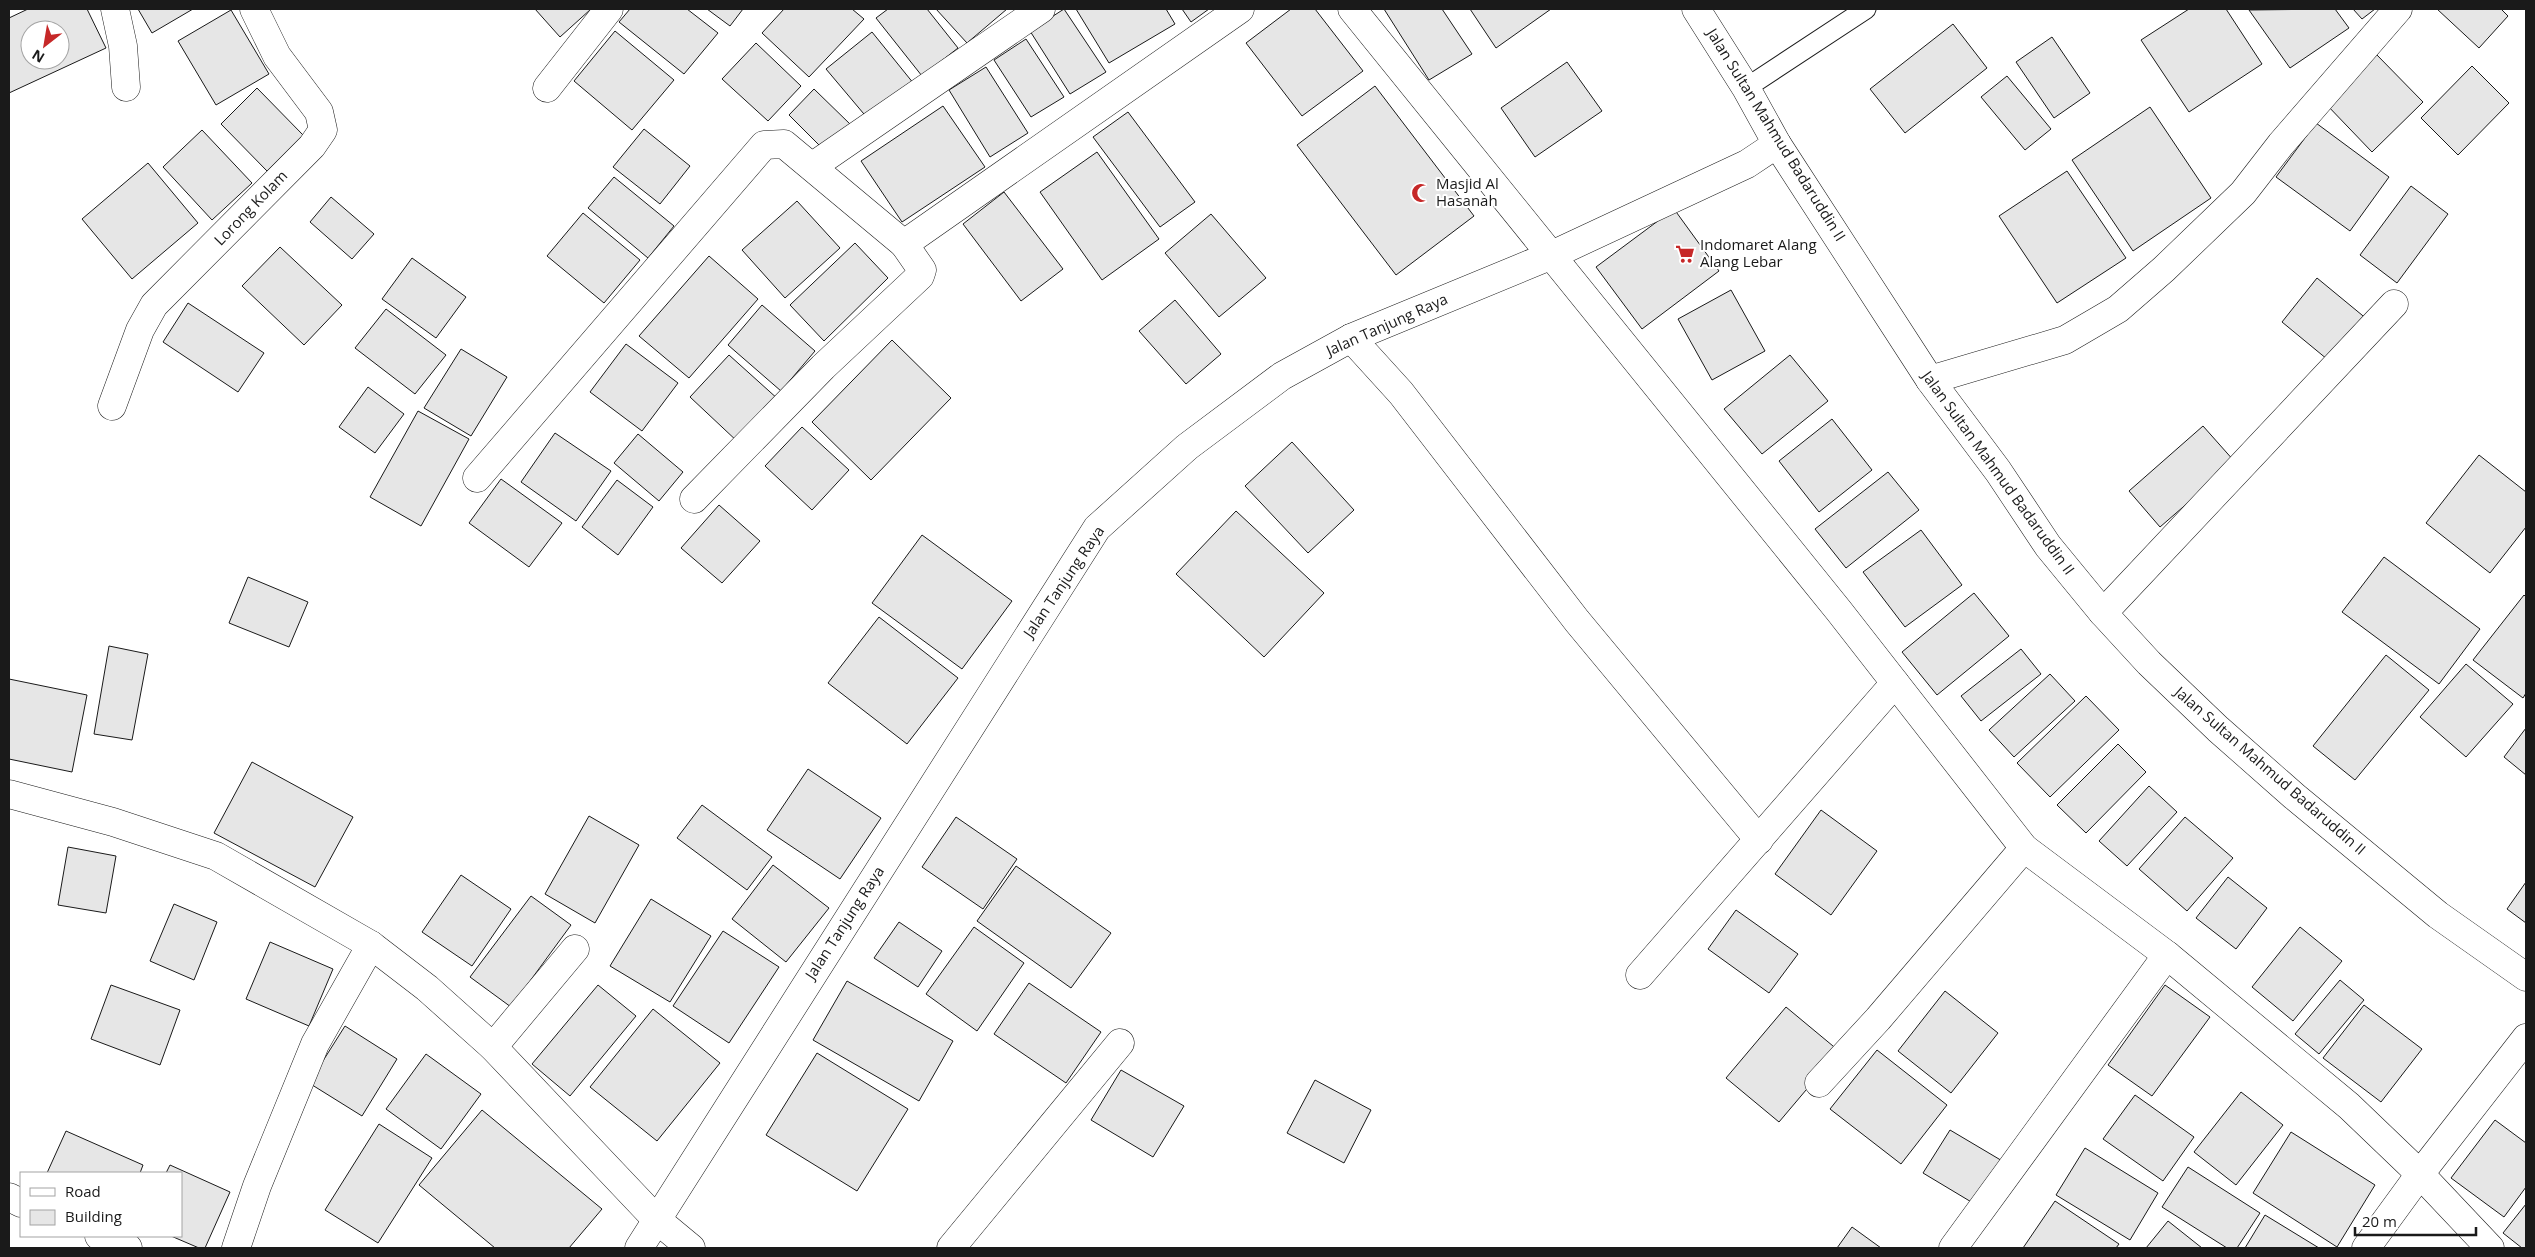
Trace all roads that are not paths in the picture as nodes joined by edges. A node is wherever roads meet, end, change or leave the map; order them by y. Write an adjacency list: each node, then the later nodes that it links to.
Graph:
1 (115, 9): 10 (main road)
2 (254, 9): 20 (main road, Lorong Kolam)
3 (609, 9): 11 (main road)
4 (1041, 9): 14 (main road)
5 (1240, 9): 15 (main road)
6 (1352, 9): 16 (main road)
7 (1696, 9): 12 (main road, Jalan Sultan Mahmud Badaruddin II)
8 (1866, 9): 12 (lane)
9 (2398, 9): 19 (main road)
10 (126, 87)
11 (548, 88)
12 (1746, 88): 13 (main road, Jalan Sultan Mahmud Badaruddin II)
13 (1777, 144): 16 (main road, Jalan Tanjung Raya); 19 (main road, Jalan Sultan Mahmud Badaruddin II)
14 (813, 166): 15 (main road); 21 (main road)
15 (904, 244): 22 (main road)
16 (1552, 255): 18 (main road, Jalan Tanjung Raya); 24 (main road)
17 (2394, 304): 23 (main road)
18 (1351, 338): 26 (main road); 38 (main road, Jalan Tanjung Raya)
19 (1930, 380): 23 (main road, Jalan Sultan Mahmud Badaruddin II)
20 (112, 406)
21 (478, 478)
22 (694, 499)
23 (2103, 612): 32 (main road, Jalan Sultan Mahmud Badaruddin II)
24 (1895, 683): 26 (main road); 27 (main road)
25 (9, 794): 28 (main road)
26 (1759, 840): 31 (main road)
27 (2024, 848): 30 (main road); 36 (main road)
28 (371, 945): 35 (main road); 41 (main road)
29 (575, 949): 35 (main road)
30 (2167, 955): 37 (main road); 45 (main road)
31 (1640, 975)
32 (2526, 977)
33 (2526, 1038): 37 (main road)
34 (1120, 1043): 44 (main road)
35 (493, 1047): 38 (main road)
36 (1819, 1083)
37 (2420, 1174): 46 (main road); 47 (main road)
38 (656, 1219): 42 (main road, Jalan Tanjung Raya); 43 (main road)
39 (101, 1237): 40 (main road)
40 (128, 1248)
41 (236, 1248)
42 (639, 1248)
43 (691, 1248)
44 (951, 1248)
45 (1953, 1248)
46 (2366, 1248)
47 (2490, 1248)

